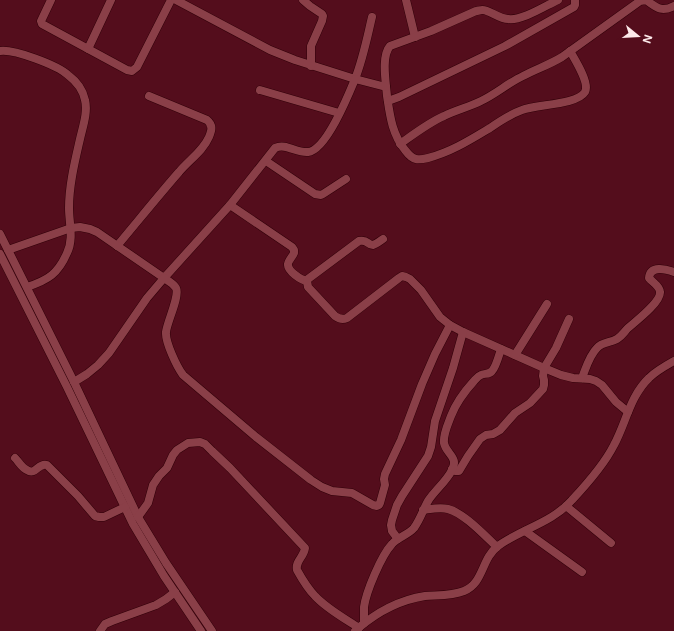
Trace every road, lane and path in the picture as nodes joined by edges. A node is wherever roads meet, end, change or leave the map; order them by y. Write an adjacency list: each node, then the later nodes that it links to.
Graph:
1 (51, 0): 12 (street)
2 (111, 0): 12 (street)
3 (171, 0): 12 (street)
4 (176, 0): 15 (street)
5 (303, 0): 15 (street)
6 (406, 0): 11 (street)
7 (558, 0): 11 (street)
8 (575, 0): 20 (street)
9 (674, 6): 14 (street)
10 (372, 17): 16 (street)
11 (416, 37): 17 (street)
12 (88, 49)
13 (0, 51): 26 (street)
14 (570, 51): 22 (street); 22 (street)
15 (311, 66): 16 (street)
16 (355, 79): 17 (street); 21 (street)
17 (386, 87): 20 (street)
18 (260, 90): 21 (street)
19 (149, 96): 29 (street)
20 (388, 101): 22 (street)
21 (339, 113): 23 (street)
22 (400, 144)
23 (266, 161): 24 (street); 25 (street)
24 (346, 178)
25 (230, 205): 33 (street); 34 (street)
26 (71, 228): 29 (street); 30 (street); 35 (street)
27 (0, 234): 30 (street)
28 (383, 239): 34 (street)
29 (117, 246): 33 (street)
30 (8, 250): 35 (street)
31 (1, 258): 50 (street)
32 (674, 272): 44 (street)
33 (164, 278): 38 (street); 45 (street)
34 (306, 281): 38 (street)
35 (27, 287): 45 (street)
36 (547, 304): 41 (street)
37 (569, 319): 43 (street)
38 (450, 325): 39 (street)
39 (463, 332): 40 (street); 54 (street)
40 (501, 349): 41 (street); 48 (street)
41 (516, 355): 43 (street)
42 (674, 361): 46 (street)
43 (544, 368): 44 (street); 48 (street)
44 (582, 378): 46 (street)
45 (74, 382): 52 (street)
46 (628, 412): 49 (street)
47 (15, 458): 50 (street)
48 (452, 470): 51 (street)
49 (566, 506): 53 (street); 55 (street)
50 (125, 507): 58 (street)
51 (423, 510): 54 (street); 56 (street)
52 (138, 517): 59 (street); 62 (street)
53 (525, 531): 56 (street); 57 (street)
54 (398, 539): 59 (street)
55 (611, 543)
56 (497, 547): 59 (street)
57 (582, 572)
58 (175, 592): 60 (street); 61 (street)
59 (359, 627)
60 (100, 631)
61 (201, 631)
62 (212, 631)

